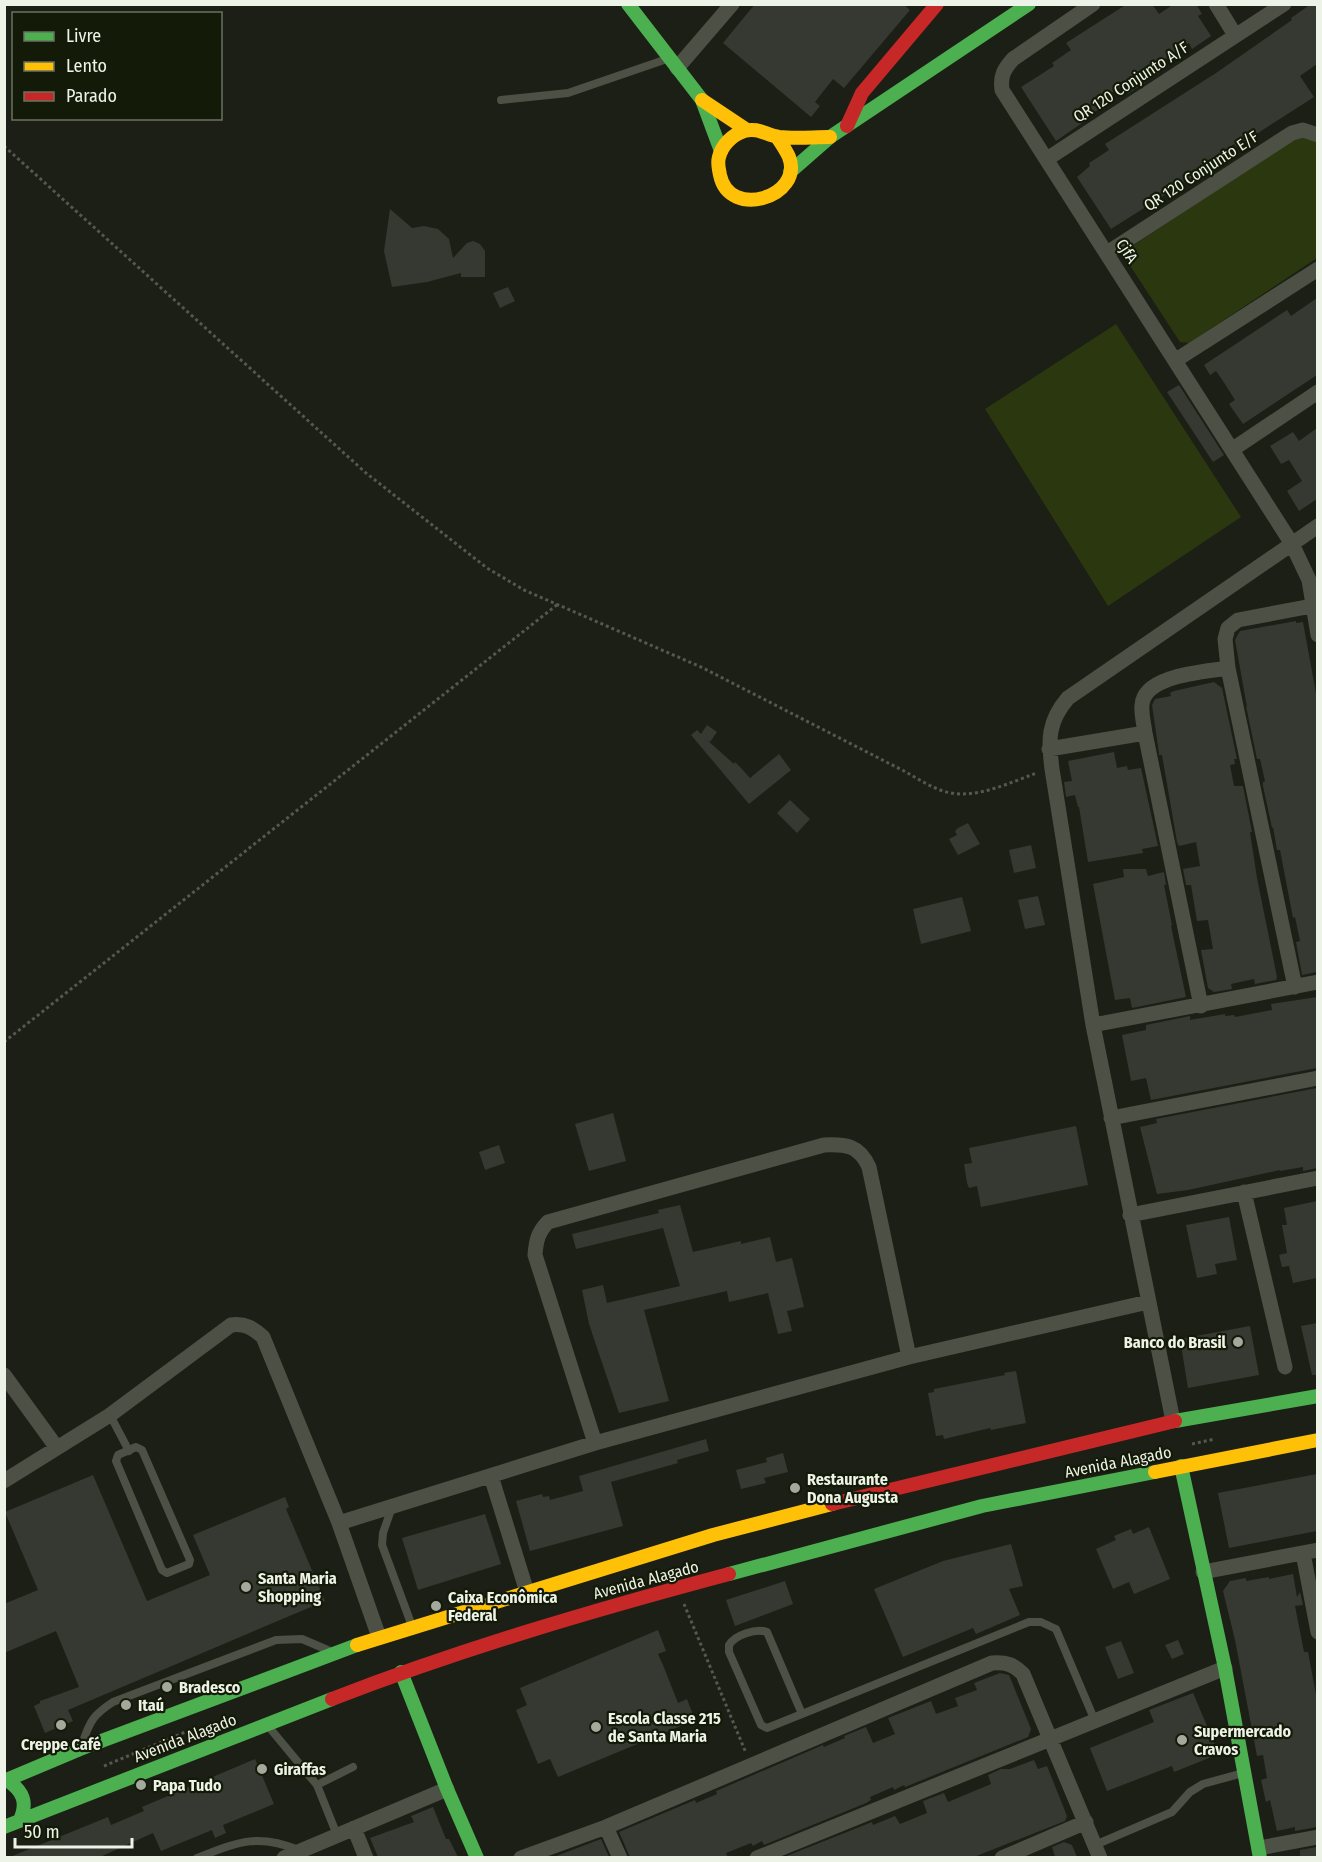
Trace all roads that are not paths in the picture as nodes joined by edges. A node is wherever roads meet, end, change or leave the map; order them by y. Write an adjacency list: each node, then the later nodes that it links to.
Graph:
1 (628, 4): 11 (main road)
2 (732, 4): 11 (street)
3 (937, 4): 14 (main road)
4 (1029, 4): 9 (main road)
5 (1093, 4): 20 (street, CjfA)
6 (1215, 4): 10 (street)
7 (1284, 4): 10 (street, QR 120 Conjunto A/F)
8 (999, 7): 9 (main road)
9 (1017, 13): 14 (main road)
10 (1235, 35): 20 (street, QR 120 Conjunto A/F)
11 (673, 63): 12 (lane); 13 (main road)
12 (501, 100)
13 (702, 100): 15 (main road); 19 (main road)
14 (847, 126): 18 (main road)
15 (747, 130): 17 (main road); 19 (main road)
16 (1317, 135): 22 (street, QR 120 Conjunto E/F)
17 (777, 137): 18 (main road); 21 (main road)
18 (830, 137): 21 (main road)
19 (721, 151): 21 (main road)
20 (1047, 159): 22 (street, CjfA)
21 (790, 172)
22 (1107, 254): 24 (street, CjfA)
23 (1317, 269): 24 (street)
24 (1176, 360): 26 (street, CjfA)
25 (1317, 392): 26 (street)
26 (1233, 449): 28 (street, CjfA)
27 (1317, 526): 28 (street)
28 (1292, 544): 29 (street, CjfA); 34 (street)
29 (1312, 571): 30 (street, CjfA)
30 (1312, 606): 31 (street, CjfA); 32 (street)
31 (1317, 635)
32 (1228, 668): 33 (street); 36 (street)
33 (1145, 733): 34 (street); 37 (street)
34 (1049, 749): 38 (street)
35 (1317, 982): 36 (street)
36 (1295, 987): 37 (street)
37 (1202, 1006): 38 (street)
38 (1093, 1025): 40 (street)
39 (1317, 1078): 40 (street)
40 (1111, 1118): 43 (street)
41 (1317, 1178): 42 (street)
42 (1244, 1192): 43 (street); 46 (street)
43 (1130, 1215): 44 (street)
44 (1148, 1302): 45 (street); 50 (street)
45 (909, 1357): 52 (street); 52 (street)
46 (1284, 1367)
47 (4, 1375): 53 (street)
48 (1317, 1396): 50 (main road, Avenida Alagado)
49 (110, 1415): 53 (street); 54 (lane); 63 (street)
50 (1173, 1421): 55 (main road, Avenida Alagado)
51 (1317, 1440): 56 (main road, Avenida Alagado)
52 (595, 1443): 58 (street)
53 (57, 1448): 59 (street)
54 (129, 1451): 54 (lane)
55 (1011, 1462): 57 (main road, Avenida Alagado); 60 (main road)
56 (1181, 1466): 60 (main road, Avenida Alagado); 65 (main road)
57 (972, 1472): 61 (main road); 66 (main road, Avenida Alagado)
58 (491, 1476): 62 (street); 66 (street)
59 (4, 1481)
60 (1014, 1488): 61 (main road, Avenida Alagado)
61 (983, 1494): 72 (main road, Avenida Alagado)
62 (392, 1507): 63 (street); 67 (lane)
63 (339, 1523): 69 (street)
64 (1310, 1552): 65 (street); 68 (street)
65 (1203, 1572): 71 (main road)
66 (527, 1592): 67 (main road, Avenida Alagado)
67 (413, 1627): 69 (main road, Avenida Alagado)
68 (1317, 1632)
69 (379, 1637): 70 (main road, Avenida Alagado)
70 (337, 1654): 77 (main road, Avenida Alagado); 77 (lane)
71 (1225, 1668): 74 (street); 79 (main road)
72 (401, 1672): 75 (main road, Avenida Alagado); 82 (main road)
73 (802, 1714): 73 (lane); 74 (lane)
74 (1095, 1721): 76 (street)
75 (266, 1724): 81 (lane); 83 (main road, Avenida Alagado)
76 (1049, 1740): 84 (street); 86 (street); 99 (street)
77 (80, 1749): 80 (main road, Avenida Alagado)
78 (354, 1767): 81 (lane)
79 (1244, 1773): 91 (lane); 92 (main road)
80 (6, 1781): 83 (main road)
81 (317, 1785): 88 (lane)
82 (447, 1789): 87 (street); 96 (main road)
83 (20, 1820): 85 (main road, Avenida Alagado)
84 (1086, 1822): 91 (street); 100 (street)
85 (4, 1827)
86 (606, 1827): 97 (street); 98 (street)
87 (354, 1828): 88 (street); 95 (street)
88 (337, 1835): 90 (street)
89 (1317, 1837): 92 (street)
90 (300, 1851): 93 (lane); 94 (street)
91 (1098, 1851)
92 (1259, 1853)
93 (197, 1857)
94 (284, 1857)
95 (366, 1857)
96 (477, 1857)
97 (521, 1857)
98 (620, 1857)
99 (757, 1857)
100 (1002, 1857)

